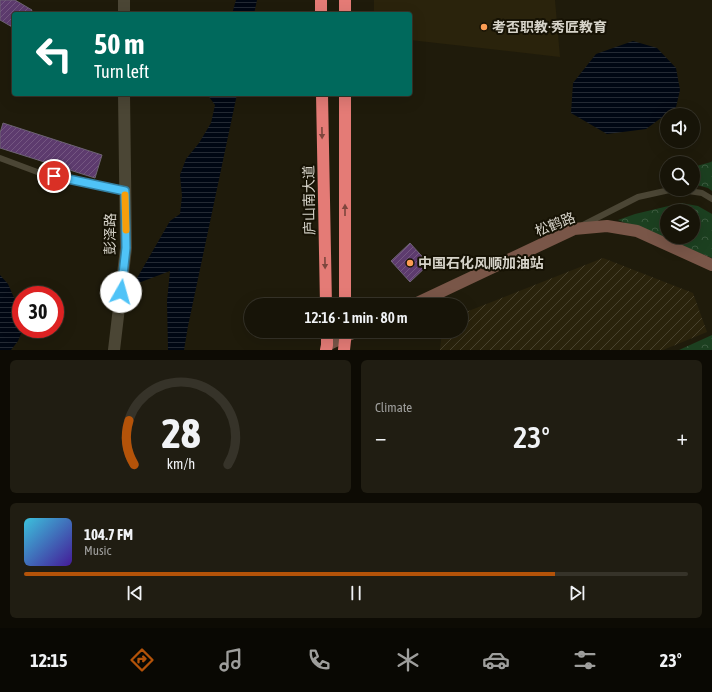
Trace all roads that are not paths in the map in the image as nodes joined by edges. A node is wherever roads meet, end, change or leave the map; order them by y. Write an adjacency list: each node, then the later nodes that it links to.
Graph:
1 (124, 0): 4 (street)
2 (321, 0): 5 (highway)
3 (344, 0): 6 (highway)
4 (124, 12)
5 (321, 12)
6 (345, 12)
7 (124, 96): 11 (street, 彭泽路)
8 (322, 96): 17 (highway, 庐山南大道, one-way to 17)
9 (345, 96): 18 (highway, one-way to 9)
10 (0, 158): 11 (lane)
11 (125, 191): 23 (street, 彭泽路)
12 (660, 192): 15 (lane)
13 (700, 193): 14 (lane)
14 (712, 200)
15 (574, 229): 16 (main road, 松鹤路); 19 (main road, 松鹤路)
16 (712, 264)
17 (326, 298)
18 (346, 298)
19 (428, 298)
20 (341, 338): 22 (main road)
21 (346, 338): 24 (highway)
22 (327, 348)
23 (114, 350)
24 (344, 350)

